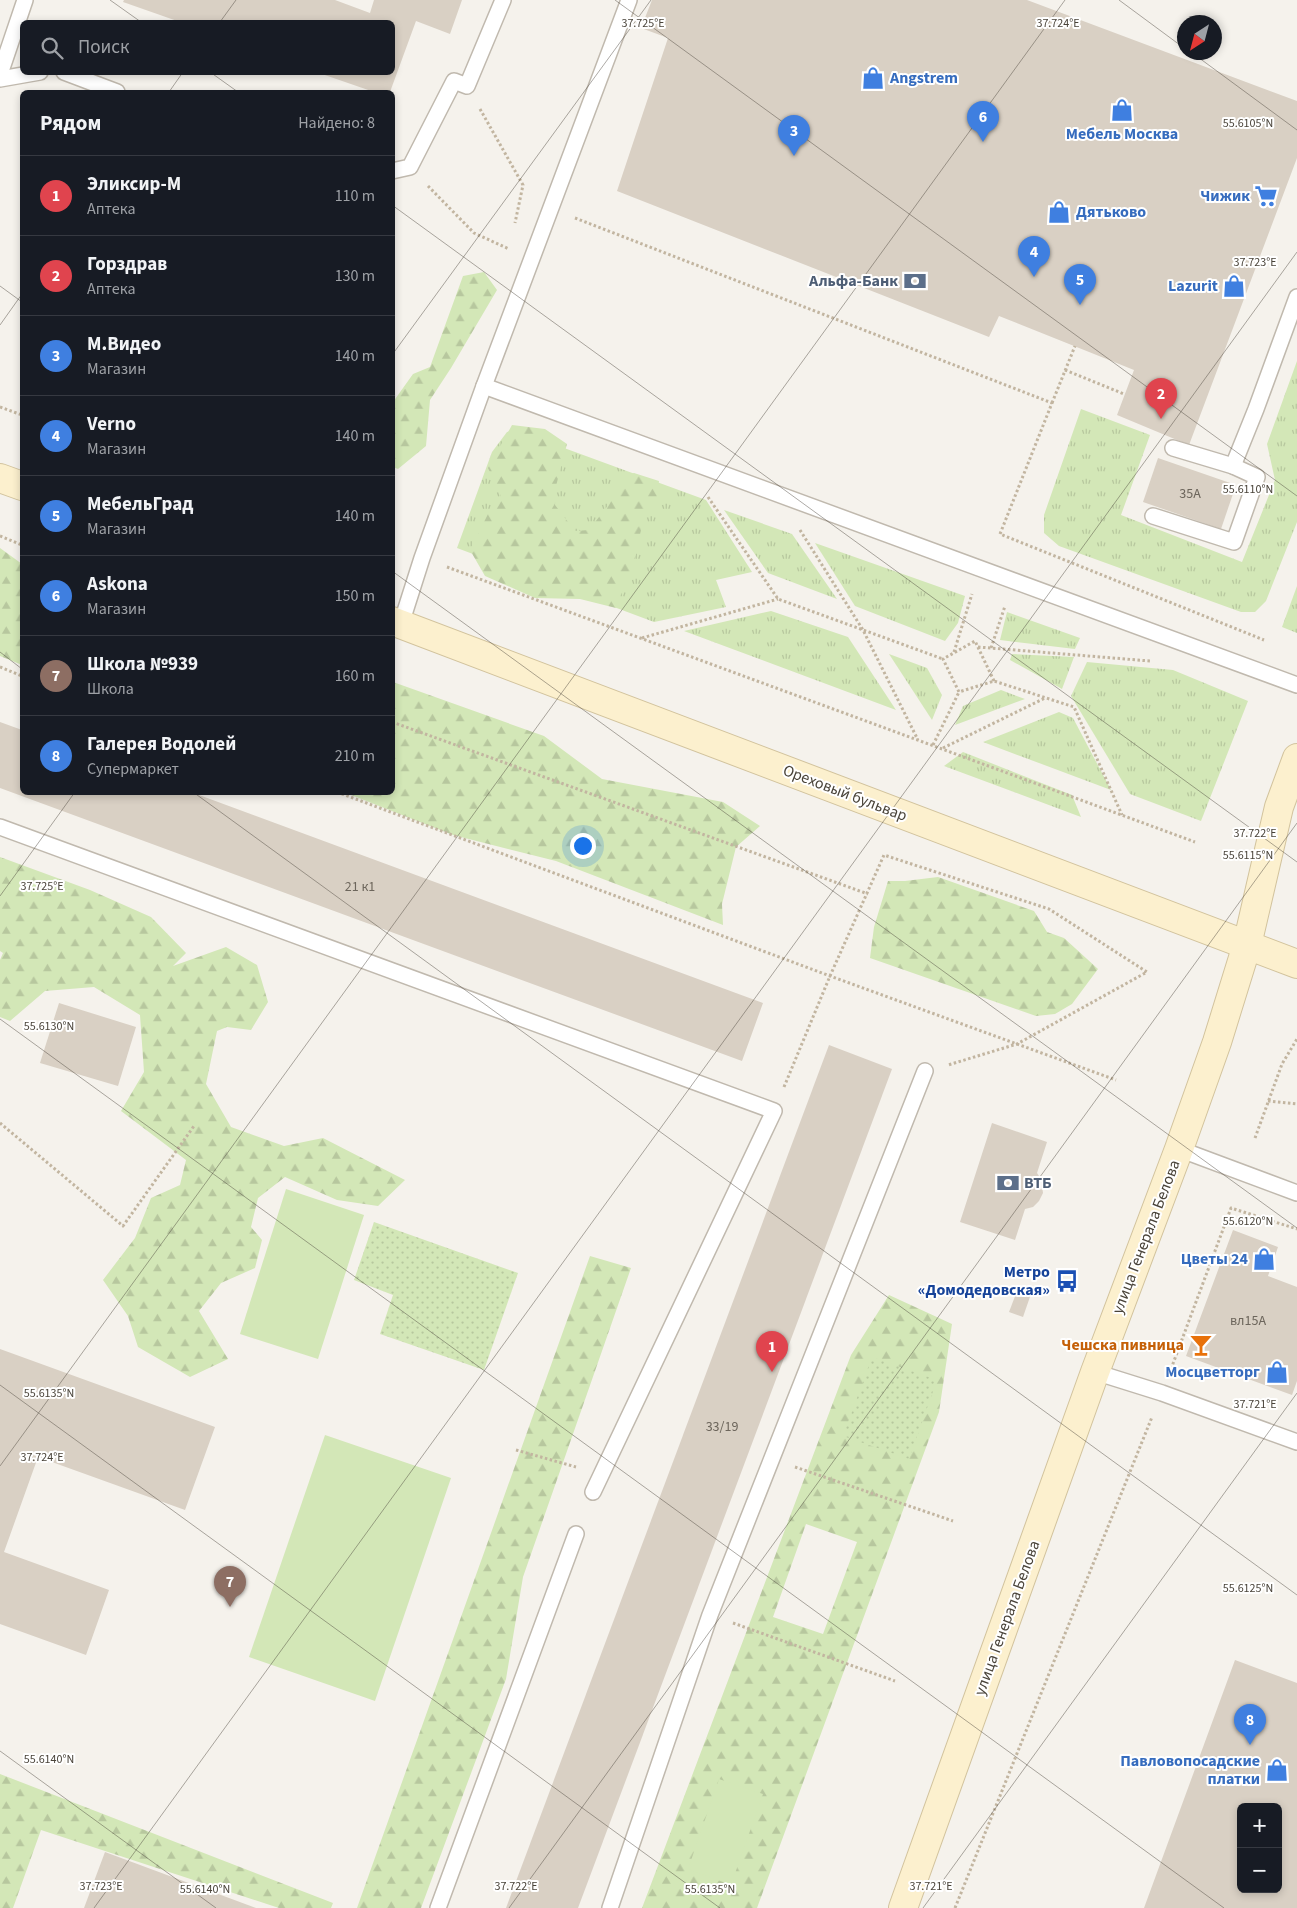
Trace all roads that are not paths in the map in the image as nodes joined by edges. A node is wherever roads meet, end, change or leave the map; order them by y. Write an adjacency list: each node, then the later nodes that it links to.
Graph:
1 (26, 0): 4 (lane)
2 (503, 0): 9 (lane)
3 (629, 0): 11 (lane)
4 (0, 74)
5 (23, 75): 7 (lane)
6 (72, 75): 8 (lane)
7 (0, 79)
8 (112, 90)
9 (395, 170)
10 (1297, 297): 13 (lane)
11 (484, 386): 17 (lane); 18 (lane)
12 (1173, 448): 13 (lane)
13 (1233, 466): 16 (lane)
14 (0, 478): 15 (street)
15 (20, 485)
16 (1153, 516)
17 (397, 622): 21 (street, Ореховый бульвар)
18 (1297, 685)
19 (1297, 758): 21 (street, улица Генерала Белова)
20 (0, 827): 28 (lane)
21 (1247, 945): 22 (street, Ореховый бульвар); 24 (street, улица Генерала Белова)
22 (1297, 964)
23 (925, 1071): 32 (lane)
24 (1179, 1149): 25 (lane); 26 (street, улица Генерала Белова)
25 (1297, 1193)
26 (1095, 1372): 27 (lane); 30 (street, улица Генерала Белова)
27 (1297, 1442)
28 (593, 1492)
29 (576, 1534): 31 (lane)
30 (906, 1907)
31 (438, 1908)
32 (610, 1908)

